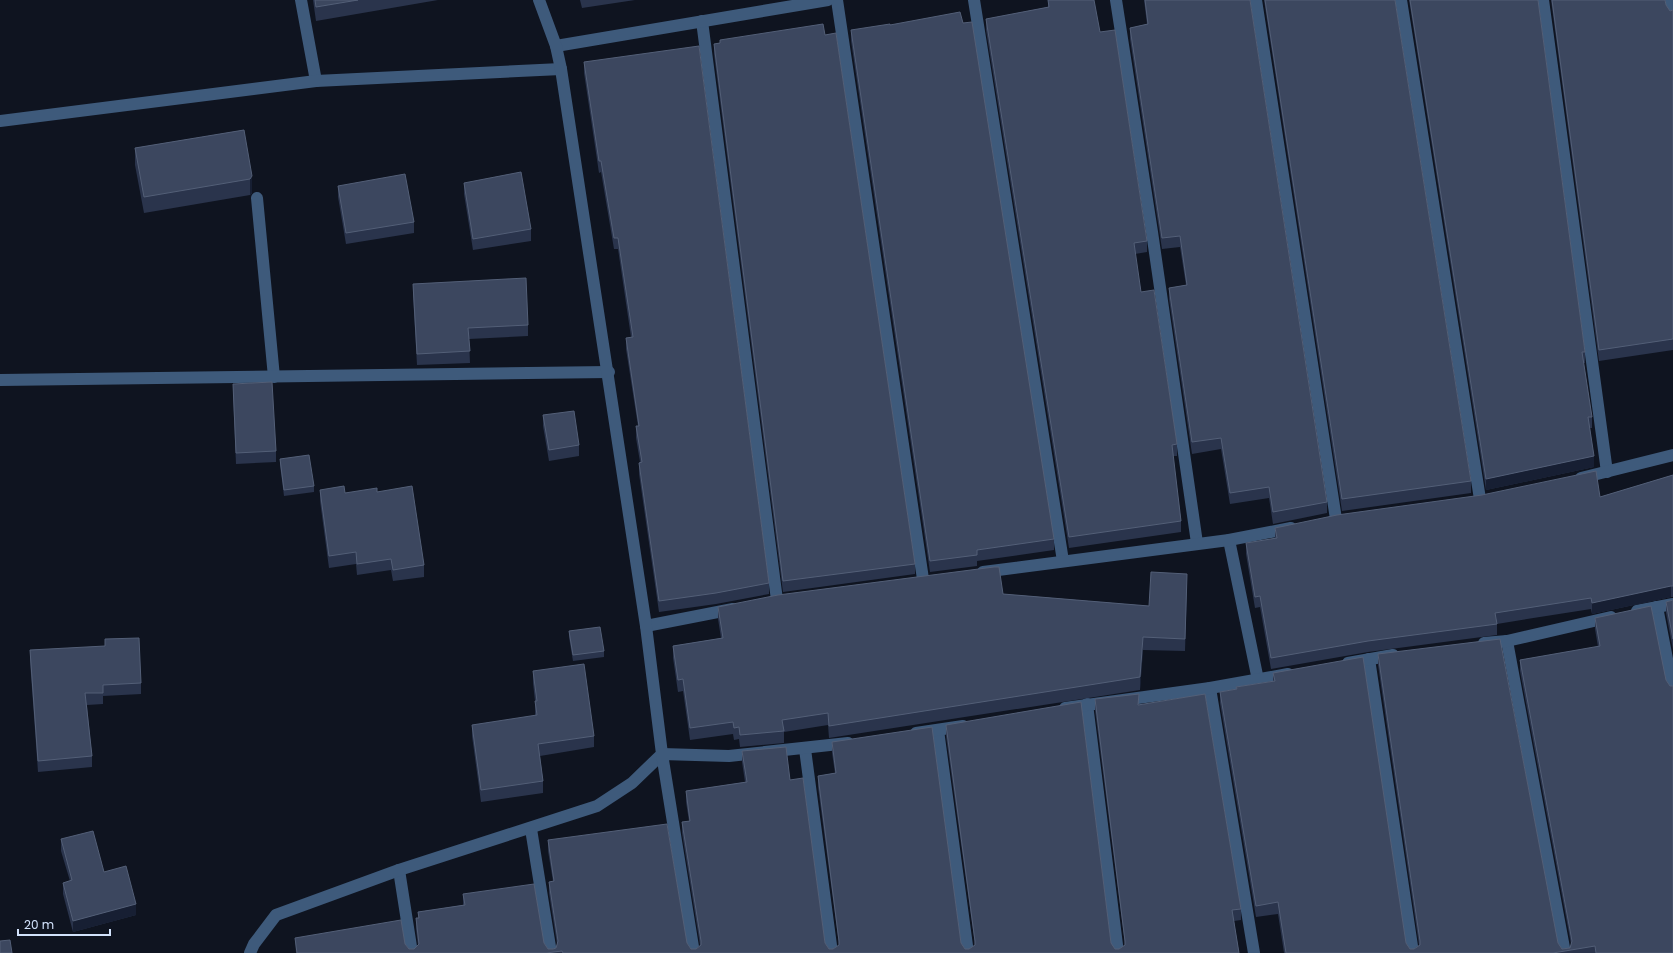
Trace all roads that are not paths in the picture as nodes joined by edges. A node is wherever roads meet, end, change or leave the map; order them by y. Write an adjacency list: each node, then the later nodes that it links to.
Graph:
1 (301, 0): 15 (street)
2 (539, 0): 13 (street)
3 (828, 0): 12 (street)
4 (837, 0): 34 (street)
5 (974, 0): 31 (street)
6 (1116, 0): 30 (street)
7 (1256, 0): 27 (street)
8 (1401, 0): 25 (street)
9 (1543, 0): 22 (street)
10 (1671, 0): 11 (street)
11 (1673, 14)
12 (702, 21): 13 (street); 37 (street)
13 (556, 46): 14 (street)
14 (561, 69): 15 (street); 18 (street)
15 (316, 81): 16 (street)
16 (0, 121)
17 (257, 198): 19 (street)
18 (609, 372): 19 (street); 42 (street)
19 (274, 377): 20 (street)
20 (0, 380)
21 (1673, 455): 22 (street)
22 (1607, 472): 23 (street)
23 (1572, 480)
24 (1495, 496): 25 (street)
25 (1480, 499): 26 (street)
26 (1464, 501)
27 (1351, 517)
28 (1305, 525): 29 (street)
29 (1229, 540): 30 (street); 49 (street)
30 (1197, 543): 31 (street)
31 (1063, 561): 32 (street)
32 (970, 573)
33 (938, 577): 34 (street)
34 (923, 579): 35 (street)
35 (907, 582)
36 (793, 598): 37 (street)
37 (777, 600): 38 (street)
38 (762, 603)
39 (1673, 604): 41 (street)
40 (747, 606): 42 (street)
41 (1657, 607): 43 (street); 51 (street)
42 (646, 626): 59 (street)
43 (1507, 640): 44 (street); 71 (street)
44 (1468, 645)
45 (1406, 653): 46 (street)
46 (1369, 659): 47 (street); 70 (street)
47 (1339, 664)
48 (1302, 671): 49 (street)
49 (1258, 680): 50 (street)
50 (1210, 688): 52 (street); 69 (street)
51 (1673, 690)
52 (1087, 704): 53 (street); 68 (street)
53 (1055, 709)
54 (977, 723): 55 (street)
55 (938, 730): 56 (street); 67 (street)
56 (907, 734)
57 (860, 741): 58 (street)
58 (805, 748): 59 (street); 66 (street)
59 (662, 754): 60 (street); 65 (street)
60 (531, 829): 61 (street); 64 (street)
61 (399, 870): 62 (street); 63 (street)
62 (250, 953)
63 (412, 953)
64 (551, 953)
65 (694, 953)
66 (832, 953)
67 (968, 953)
68 (1118, 953)
69 (1254, 953)
70 (1413, 953)
71 (1565, 953)

